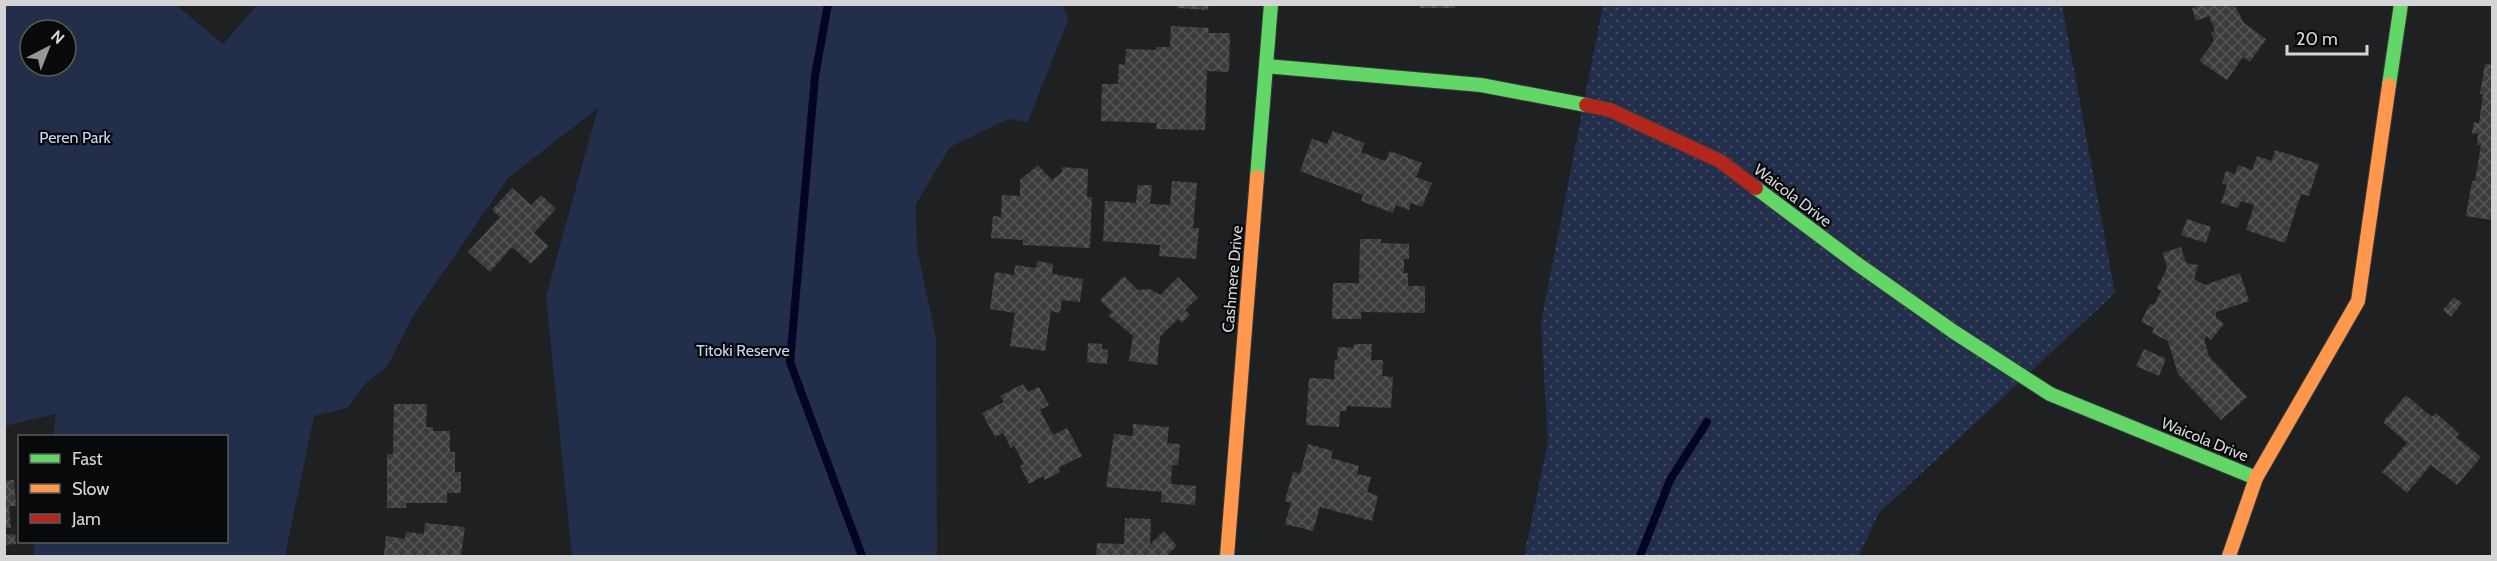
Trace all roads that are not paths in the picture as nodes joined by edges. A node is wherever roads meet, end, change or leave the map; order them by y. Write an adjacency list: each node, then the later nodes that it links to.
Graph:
1 (1271, 4): 3 (street, Cashmere Drive)
2 (2401, 4): 4 (street, Waicola Drive)
3 (1266, 66): 4 (street, Waicola Drive); 5 (street, Cashmere Drive)
4 (2256, 478): 6 (street, Waicola Drive)
5 (1227, 556)
6 (2229, 556)

